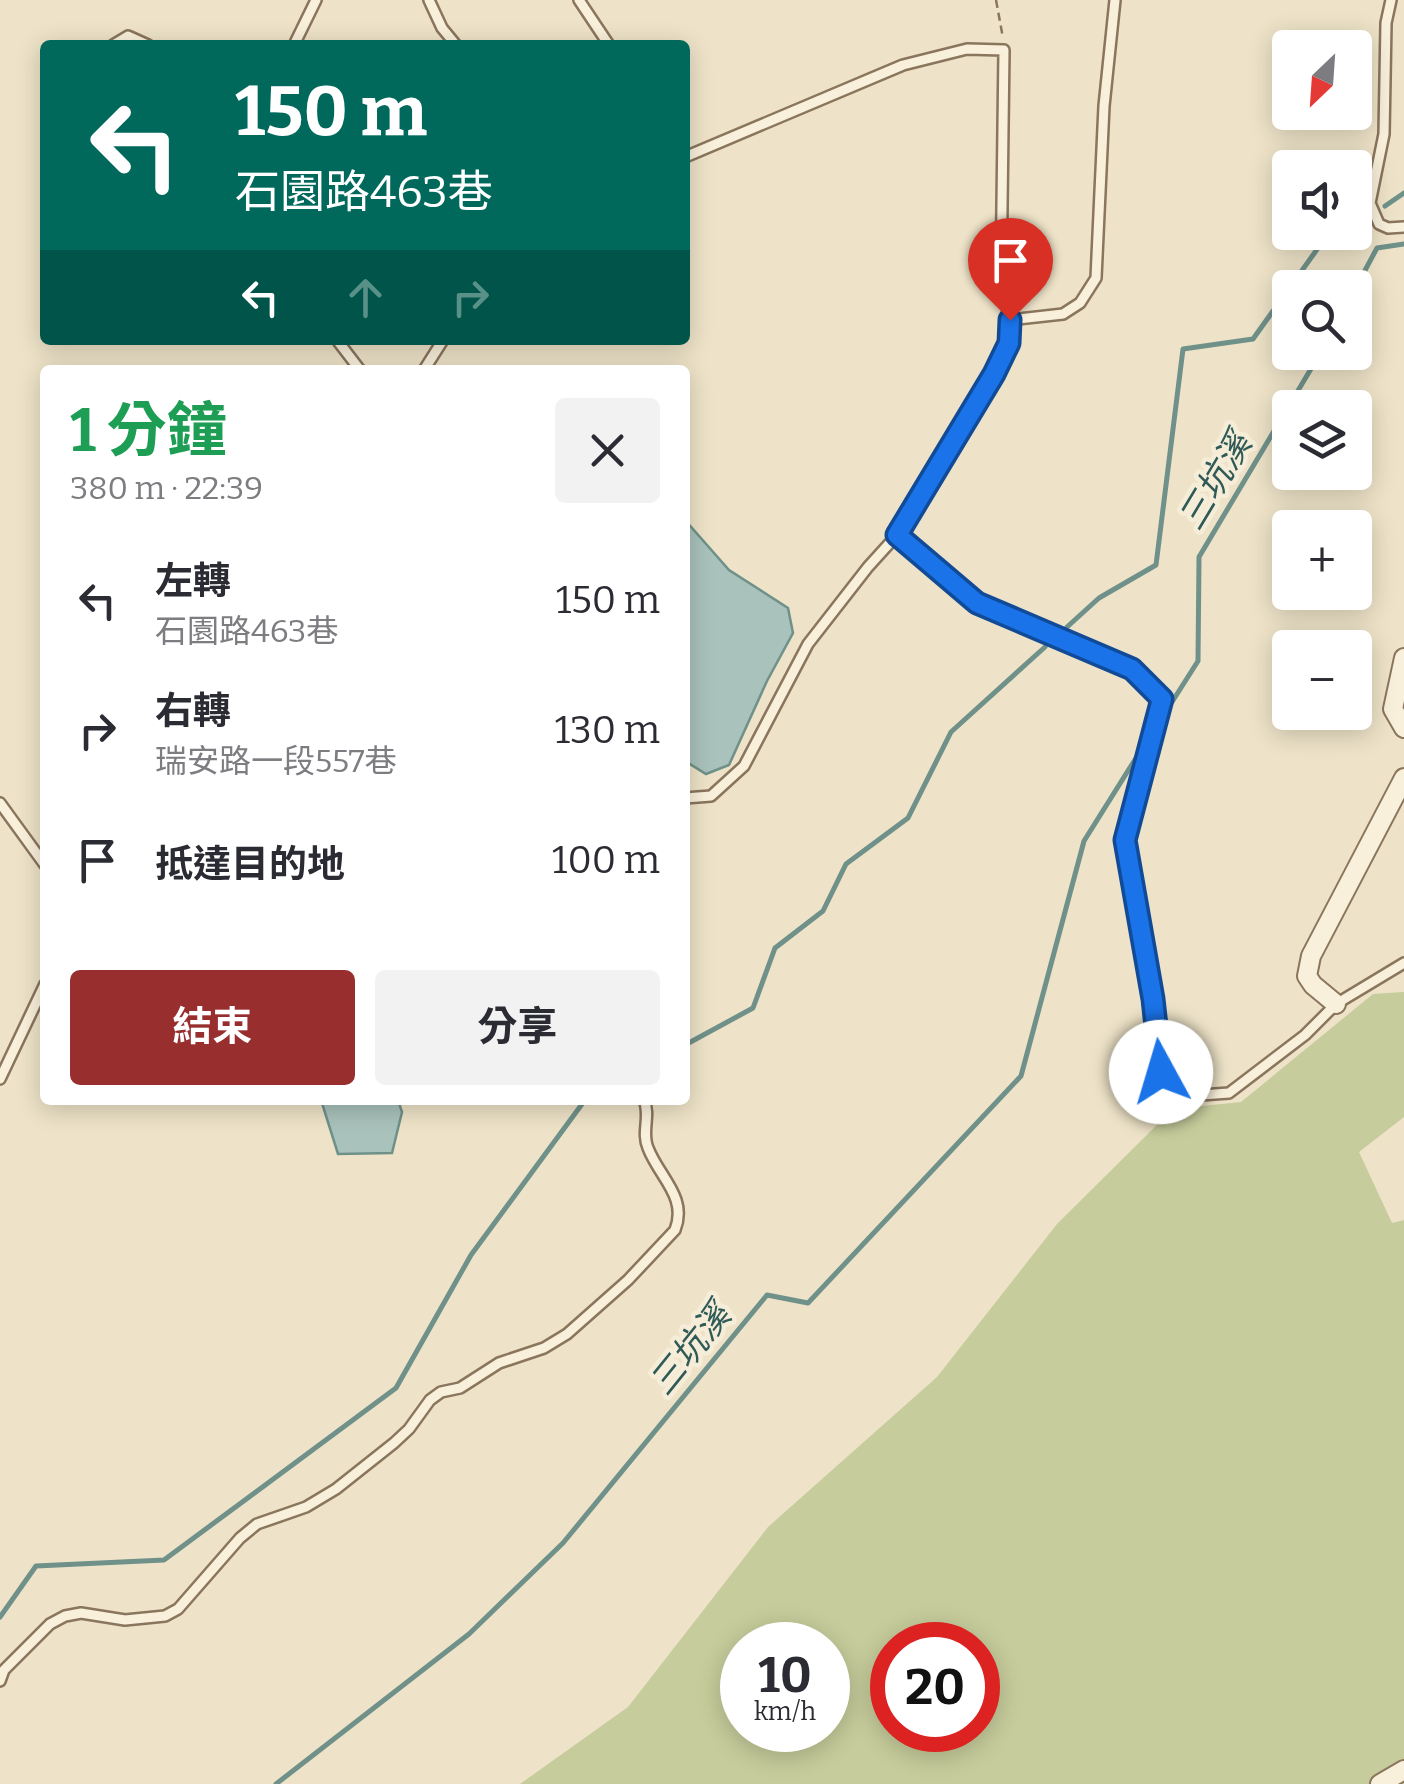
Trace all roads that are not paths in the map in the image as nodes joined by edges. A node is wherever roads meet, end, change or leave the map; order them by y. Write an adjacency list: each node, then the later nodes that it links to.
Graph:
1 (316, 0): 6 (lane)
2 (429, 0): 7 (lane)
3 (579, 0): 8 (lane)
4 (1114, 0): 11 (lane)
5 (1391, 0): 10 (lane)
6 (296, 40)
7 (452, 40)
8 (606, 40)
9 (690, 155): 11 (lane)
10 (1404, 227)
11 (1010, 320): 14 (lane)
12 (341, 345): 13 (lane)
13 (356, 365)
14 (897, 535): 18 (lane); 23 (lane)
15 (1404, 658): 16 (street)
16 (1404, 728)
17 (1404, 778): 23 (street)
18 (690, 798)
19 (0, 803): 20 (lane)
20 (40, 858)
21 (1404, 963): 23 (lane)
22 (40, 995): 24 (lane)
23 (1336, 1004)
24 (0, 1079)
25 (646, 1105): 26 (lane)
26 (0, 1682)
27 (1404, 1770): 28 (street)
28 (1380, 1784)

